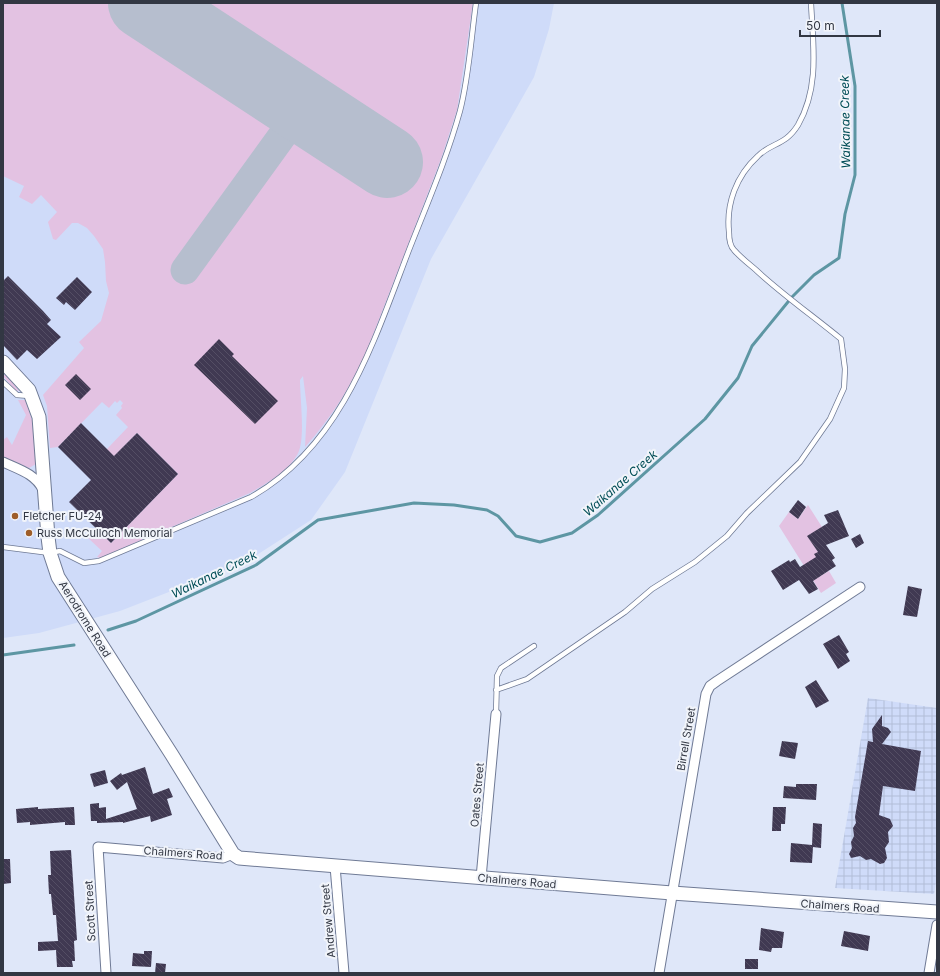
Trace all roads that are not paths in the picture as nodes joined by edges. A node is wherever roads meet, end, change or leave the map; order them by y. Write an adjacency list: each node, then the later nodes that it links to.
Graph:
1 (476, 3): 10 (lane)
2 (811, 3): 13 (lane)
3 (3, 362): 4 (street, Aerodrome Road)
4 (8, 371): 6 (street, Aerodrome Road)
5 (3, 382): 6 (lane)
6 (34, 401): 8 (street, Aerodrome Road)
7 (3, 462): 8 (street)
8 (46, 507): 10 (street, Aerodrome Road)
9 (3, 546): 10 (lane)
10 (50, 553): 16 (street, Aerodrome Road)
11 (860, 587): 19 (street, Birrell Street)
12 (534, 646): 13 (lane)
13 (496, 690): 14 (lane)
14 (496, 714): 18 (street, Oates Street)
15 (98, 847): 16 (street, Chalmers Road); 22 (street, Scott Street)
16 (233, 854): 17 (street, Chalmers Road)
17 (335, 866): 18 (street, Chalmers Road); 23 (street, Andrew Street)
18 (481, 878): 19 (street, Chalmers Road)
19 (672, 893): 20 (street, Chalmers Road); 24 (street, Birrell Street)
20 (937, 912)
21 (937, 925): 25 (street)
22 (106, 973)
23 (344, 973)
24 (659, 973)
25 (929, 973)

